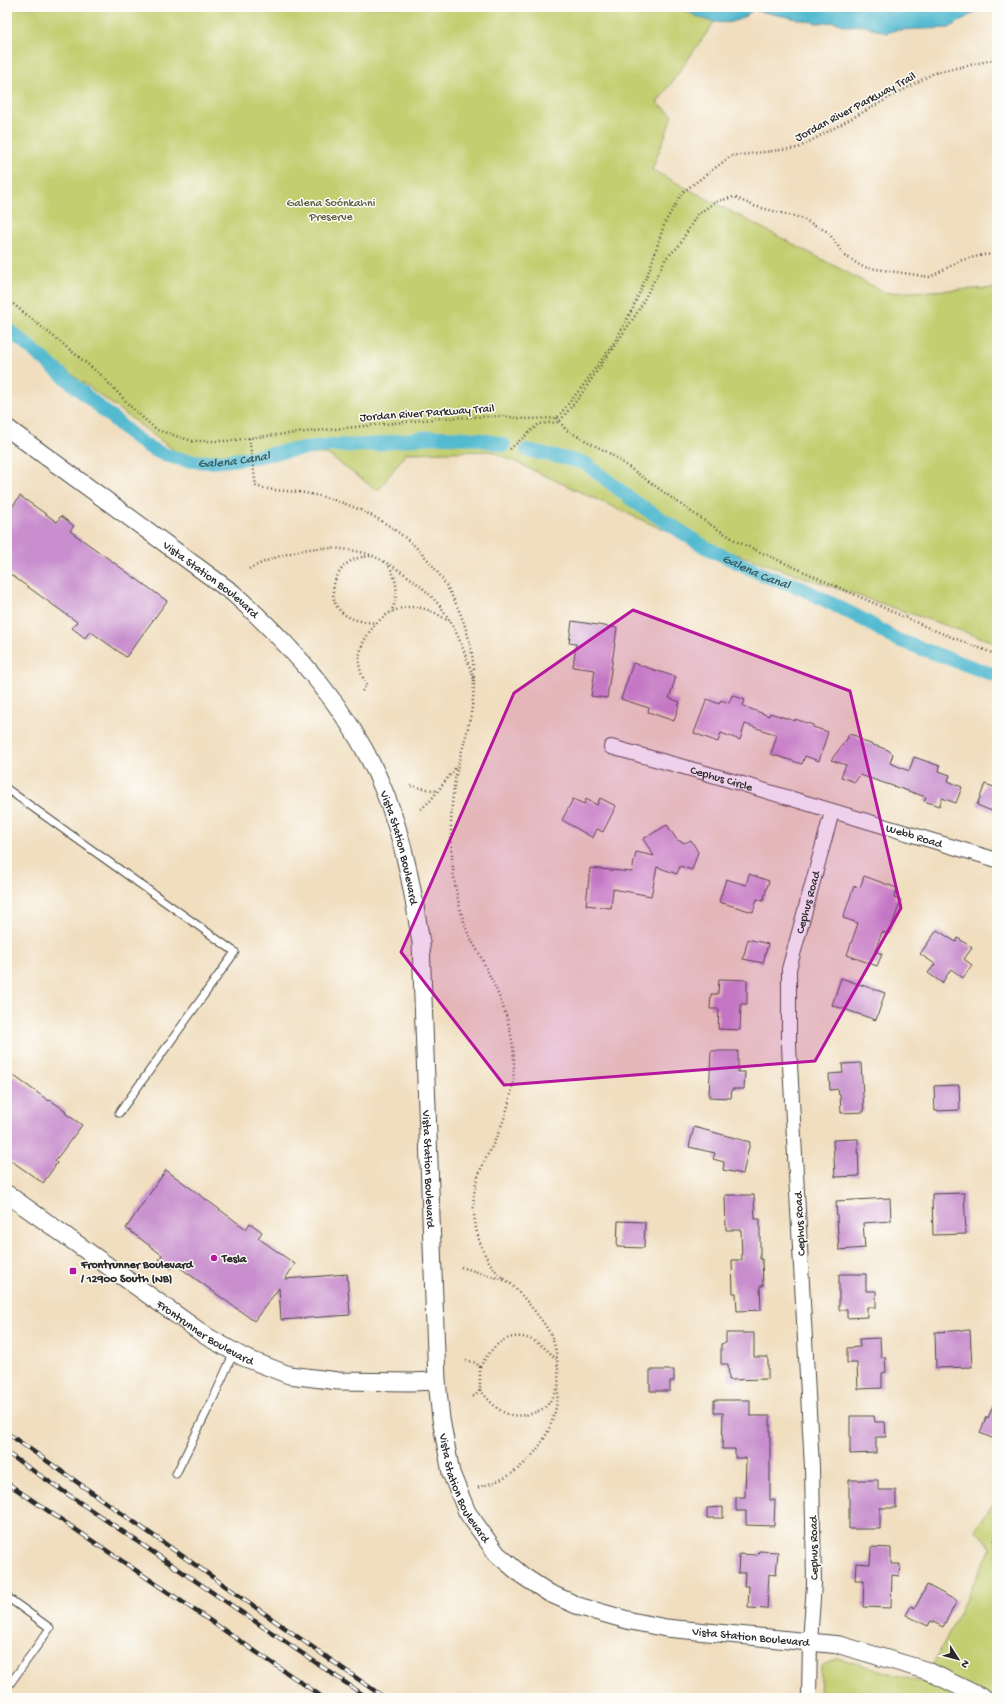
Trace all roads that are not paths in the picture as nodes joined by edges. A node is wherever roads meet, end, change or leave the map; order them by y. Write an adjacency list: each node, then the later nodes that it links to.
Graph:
1 (8, 432): 9 (street, Vista Station Boulevard)
2 (611, 747): 4 (street, Cephus Circle)
3 (7, 789): 6 (lane)
4 (832, 812): 5 (street, Webb Road); 12 (street, Cephus Road)
5 (997, 860)
6 (119, 1113)
7 (7, 1194): 8 (street, Frontrunner Boulevard)
8 (234, 1352): 9 (street, Frontrunner Boulevard); 10 (lane)
9 (437, 1381): 12 (street, Vista Station Boulevard)
10 (176, 1474)
11 (7, 1597): 13 (lane)
12 (810, 1642): 14 (street, Cephus Road); 15 (street, Vista Station Boulevard)
13 (7, 1688)
14 (809, 1698)
15 (983, 1698)

